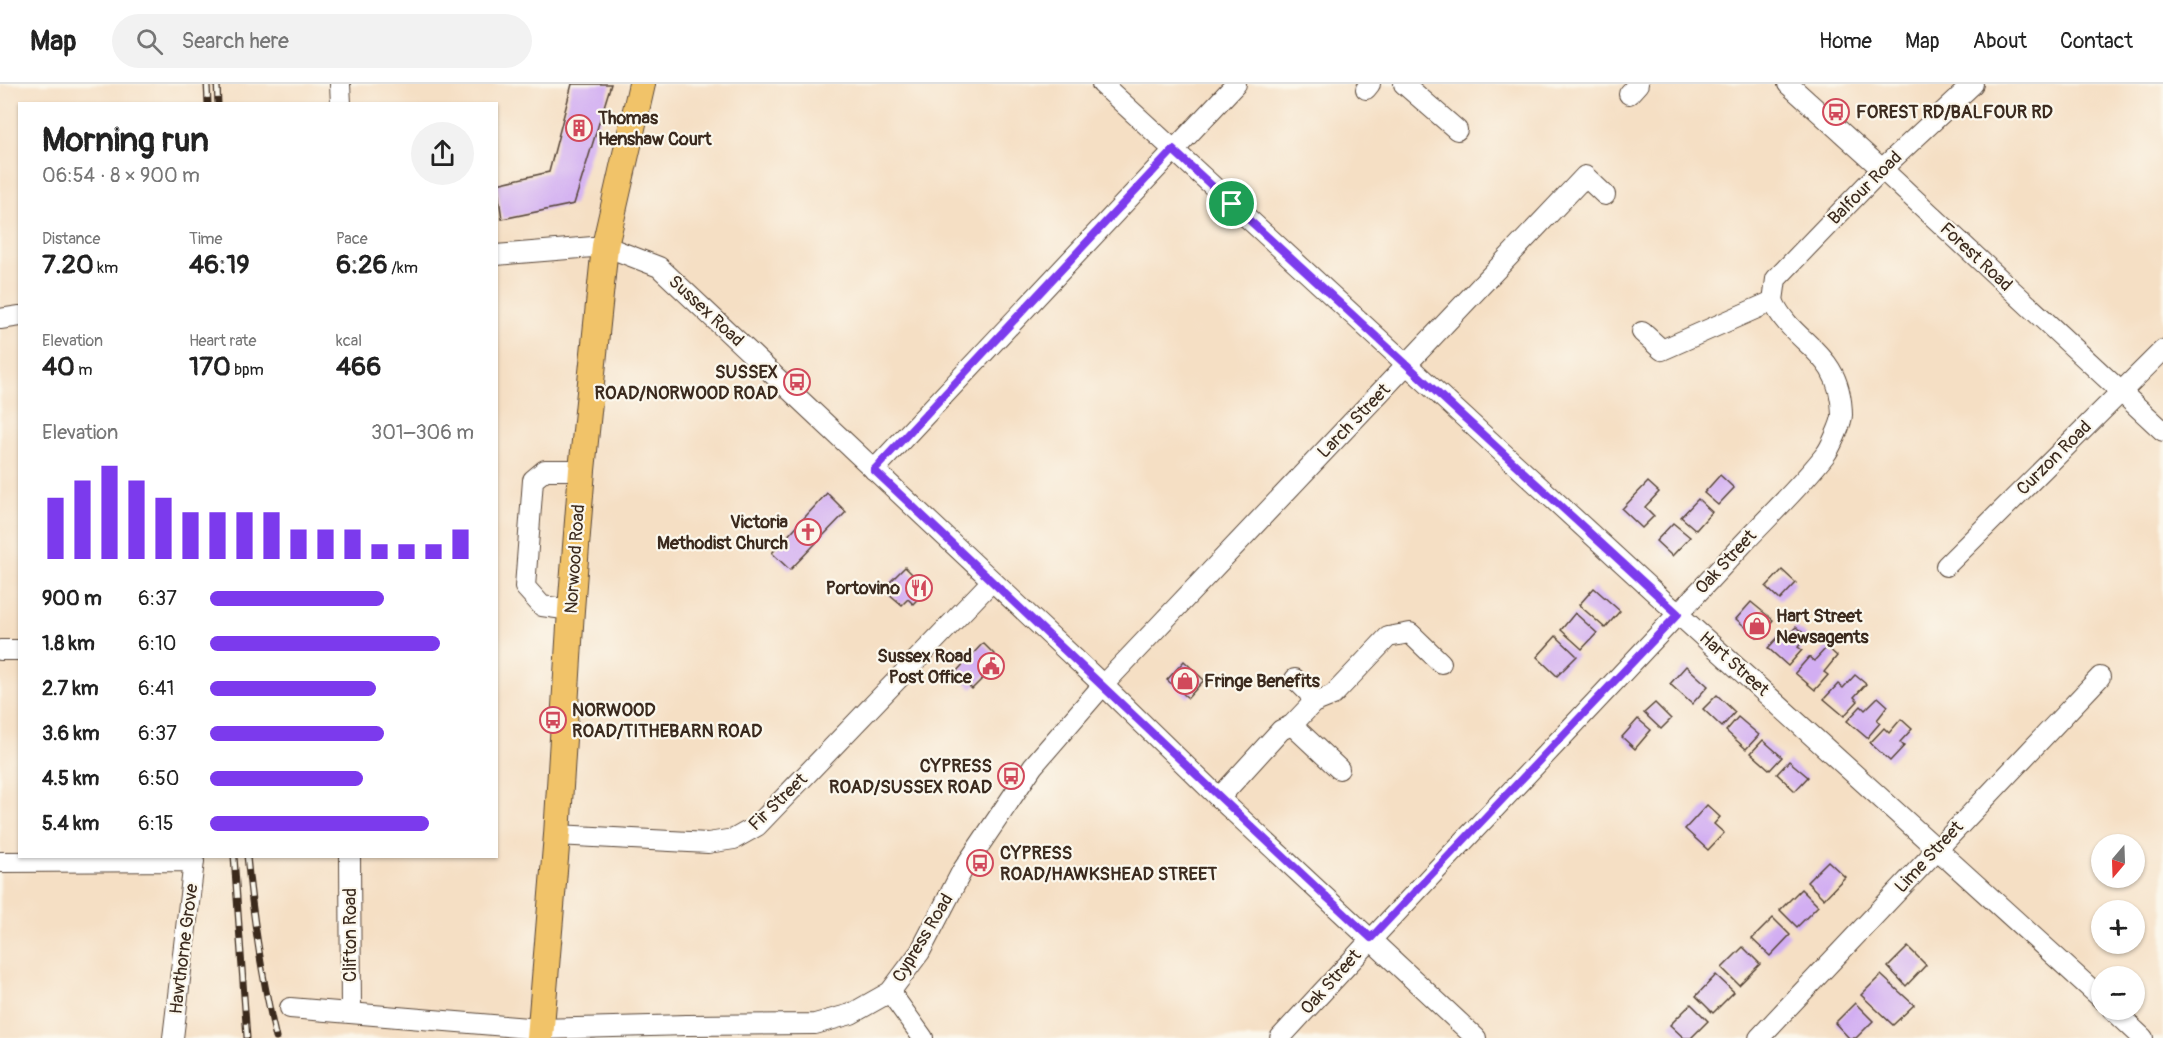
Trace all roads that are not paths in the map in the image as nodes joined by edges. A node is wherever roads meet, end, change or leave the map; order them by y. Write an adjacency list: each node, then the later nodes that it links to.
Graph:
1 (340, 84): 8 (street)
2 (642, 84): 13 (main road, Norwood Road)
3 (1102, 84): 10 (street, Hart Street)
4 (1236, 84): 10 (street)
5 (1404, 84): 9 (street)
6 (1788, 84): 11 (street, Forest Road)
7 (1973, 84): 11 (street, Balfour Road)
8 (341, 102)
9 (1457, 130)
10 (1173, 150): 20 (street, Hart Street); 24 (street)
11 (1882, 169): 15 (street, Balfour Road); 21 (street, Forest Road)
12 (1605, 195): 20 (street, Larch Street)
13 (605, 246): 14 (street); 23 (main road, Norwood Road); 24 (street, Sussex Road)
14 (498, 255)
15 (1773, 301): 18 (street); 28 (street, Oak Street)
16 (18, 316): 17 (street)
17 (0, 319)
18 (1642, 332)
19 (2163, 350): 21 (street, Curzon Road)
20 (1408, 365): 28 (street, Hart Street); 34 (street, Larch Street)
21 (2120, 392): 22 (street, Forest Road); 25 (street, Curzon Road)
22 (2163, 431)
23 (582, 470): 27 (main road, Norwood Road); 27 (street)
24 (874, 470): 26 (street, Sussex Road)
25 (1946, 566)
26 (992, 581): 34 (street, Sussex Road); 39 (street, Fir Street)
27 (571, 610): 39 (main road, Norwood Road)
28 (1678, 614): 40 (street, Hart Street); 44 (street, Oak Street)
29 (0, 650): 30 (street)
30 (18, 650)
31 (1441, 663): 35 (street)
32 (2100, 677): 40 (street, Lime Street)
33 (1295, 679): 35 (street)
34 (1103, 685): 38 (street, Sussex Road); 46 (street, Cypress Road)
35 (1313, 703): 36 (street)
36 (1292, 725): 37 (street); 38 (street)
37 (1339, 769)
38 (1219, 798): 44 (street, Sussex Road)
39 (558, 835): 52 (main road, Norwood Road)
40 (1937, 848): 45 (street, Hart Street); 57 (street, Lime Street)
41 (117, 858): 43 (street); 53 (street, Hawthorne Grove)
42 (350, 858): 48 (street, Clifton Road)
43 (0, 862)
44 (1371, 938): 55 (street, Oak Street); 56 (street, Sussex Road)
45 (2091, 989)
46 (890, 993): 51 (street, Cypress Road); 54 (street)
47 (290, 1008): 48 (street, Cypress Road)
48 (351, 1013): 50 (street, Cypress Road)
49 (2123, 1020): 58 (street)
50 (506, 1032): 52 (street, Cypress Road)
51 (579, 1033): 52 (street, Cypress Road)
52 (540, 1034)
53 (173, 1038)
54 (923, 1038)
55 (1280, 1038)
56 (1476, 1038)
57 (1759, 1038)
58 (2143, 1038)

